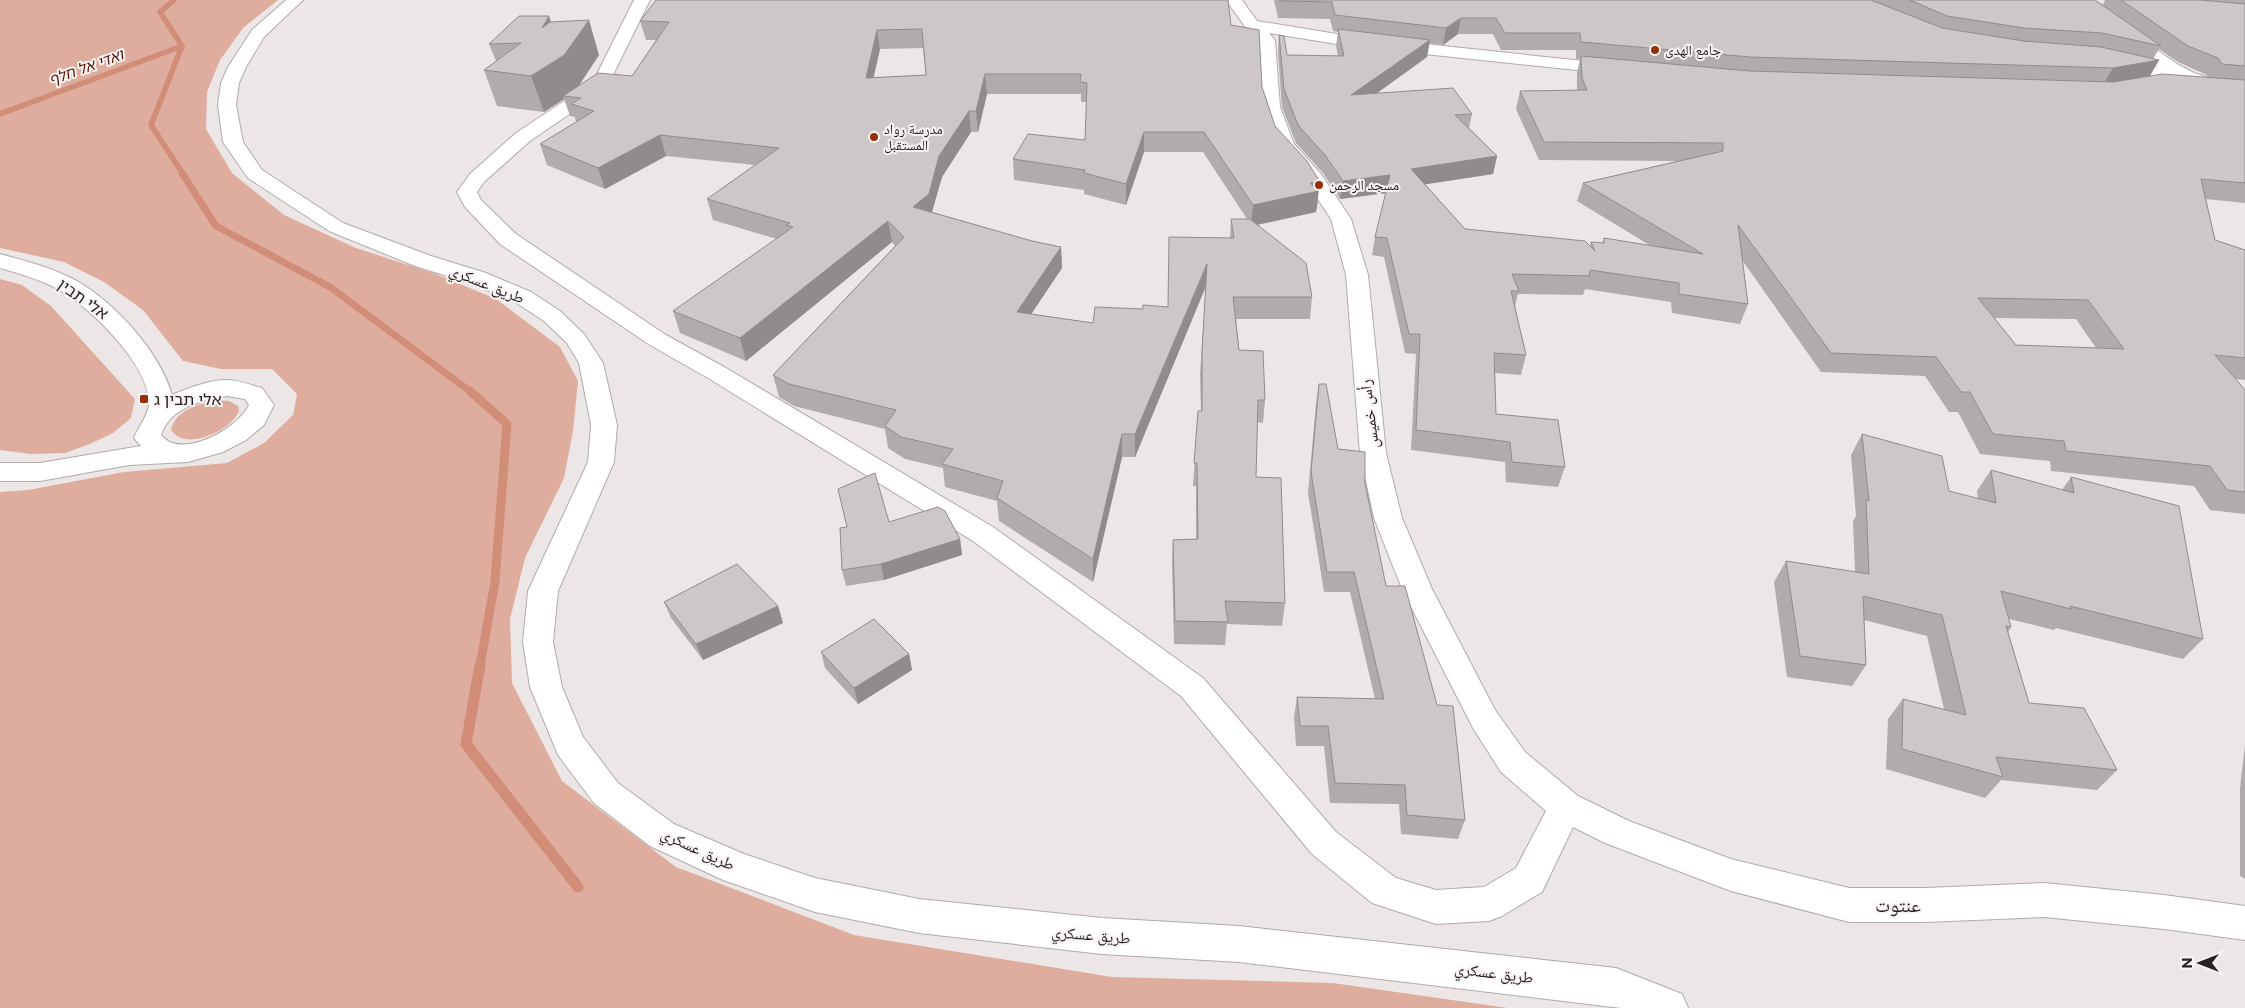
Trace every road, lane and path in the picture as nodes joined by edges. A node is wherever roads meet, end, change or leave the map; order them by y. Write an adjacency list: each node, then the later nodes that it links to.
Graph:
1 (295, 0): 21 (street, طريق عسكري)
2 (642, 0): 19 (street)
3 (1234, 0): 7 (street, رأس خميس)
4 (2075, 0): 11 (street)
5 (2079, 0): 6 (street)
6 (2107, 2)
7 (1252, 25): 9 (street); 19 (street, رأس خميس)
8 (2100, 59): 11 (street)
9 (1629, 70)
10 (2142, 86): 11 (street)
11 (2237, 91)
12 (0, 261): 13 (street, אלי תבין)
13 (146, 364): 14 (street, אלי תבין); 15 (street, אלי תבין)
14 (227, 388): 15 (street); 16 (street, אלי תבין)
15 (154, 422): 16 (street, אלי תבין); 17 (street)
16 (182, 453): 17 (street)
17 (80, 464): 18 (street)
18 (0, 472)
19 (1566, 807): 20 (street, عنتوت)
20 (2245, 924)
21 (1668, 1008)

